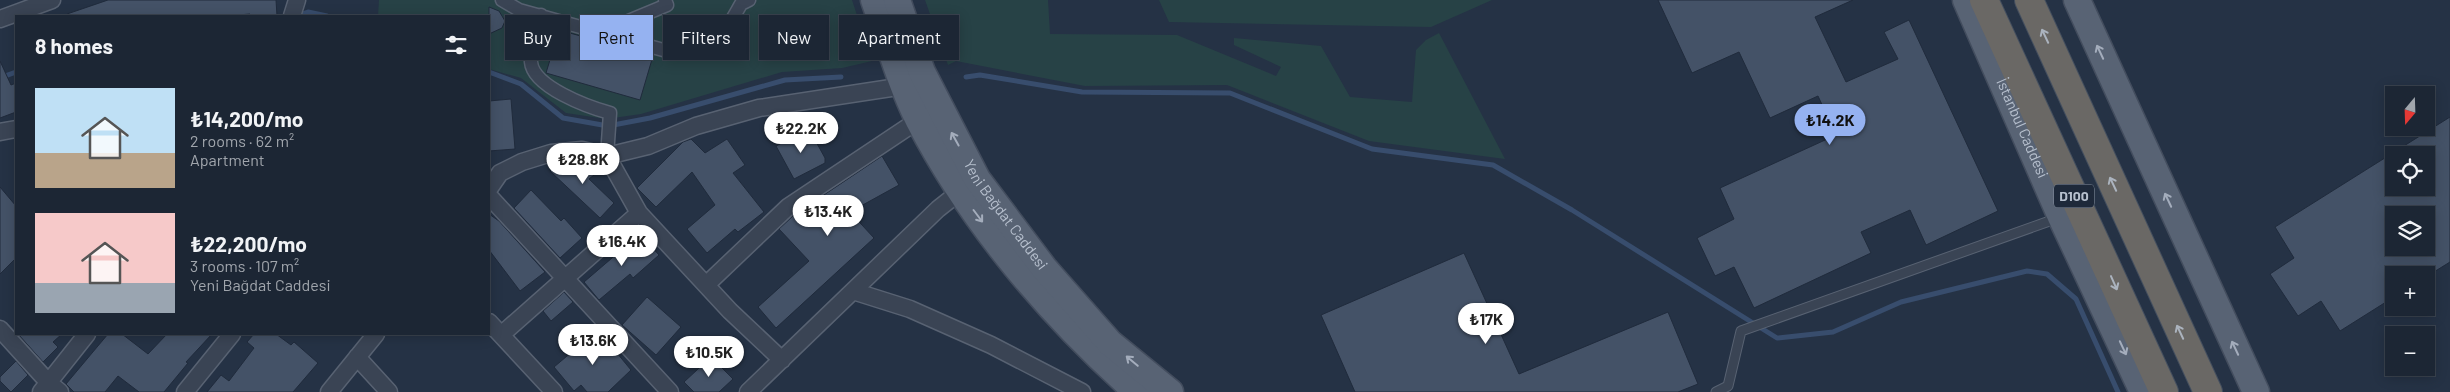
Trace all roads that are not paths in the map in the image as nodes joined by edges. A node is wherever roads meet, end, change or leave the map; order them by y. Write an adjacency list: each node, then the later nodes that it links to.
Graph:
1 (52, 0): 13 (street)
2 (502, 0): 11 (street)
3 (665, 0): 12 (street)
4 (874, 0): 17 (main road, Yeni Bağdat Caddesi)
5 (897, 0): 18 (main road, Yeni Bağdat Caddesi)
6 (1966, 0): 14 (main road, İstanbul Caddesi)
7 (1984, 0): 26 (highway, D100 / D100)
8 (2029, 0): 51 (highway, D100 / D100, one-way to 8)
9 (2076, 0): 52 (main road, one-way to 9)
10 (745, 1): 15 (street)
11 (537, 15)
12 (644, 15)
13 (0, 19)
14 (1986, 45): 25 (main road, İstanbul Caddesi); 26 (highway)
15 (653, 48)
16 (532, 60): 21 (street)
17 (904, 86): 18 (main road, Yeni Bağdat Caddesi); 21 (street)
18 (928, 113): 22 (main road, Yeni Bağdat Caddesi); 28 (street)
19 (15, 129): 20 (street)
20 (0, 132)
21 (607, 156): 23 (street); 24 (street)
22 (969, 185): 29 (street); 46 (main road, Yeni Bağdat Caddesi, one-way to 46); 47 (main road, Yeni Bağdat Caddesi, one-way to 22)
23 (490, 187): 27 (street)
24 (639, 213): 27 (street); 28 (street)
25 (2061, 217): 48 (lane); 49 (main road, İstanbul Caddesi, one-way to 49)
26 (2096, 244): 50 (highway, D100 / D100, one-way to 50)
27 (565, 279): 35 (street); 43 (street)
28 (706, 285): 37 (street)
29 (852, 291): 37 (street); 45 (street)
30 (490, 323): 35 (street)
31 (0, 329): 38 (street)
32 (86, 335): 38 (street)
33 (231, 335): 39 (street)
34 (375, 335): 36 (street)
35 (501, 335): 42 (street)
36 (357, 357): 40 (street); 41 (street)
37 (782, 360): 44 (street)
38 (50, 389)
39 (185, 392)
40 (329, 392)
41 (389, 392)
42 (554, 392)
43 (670, 392)
44 (748, 392)
45 (1082, 392)
46 (1137, 392)
47 (1170, 392)
48 (1716, 392)
49 (2143, 392)
50 (2164, 392)
51 (2208, 392)
52 (2256, 392)

